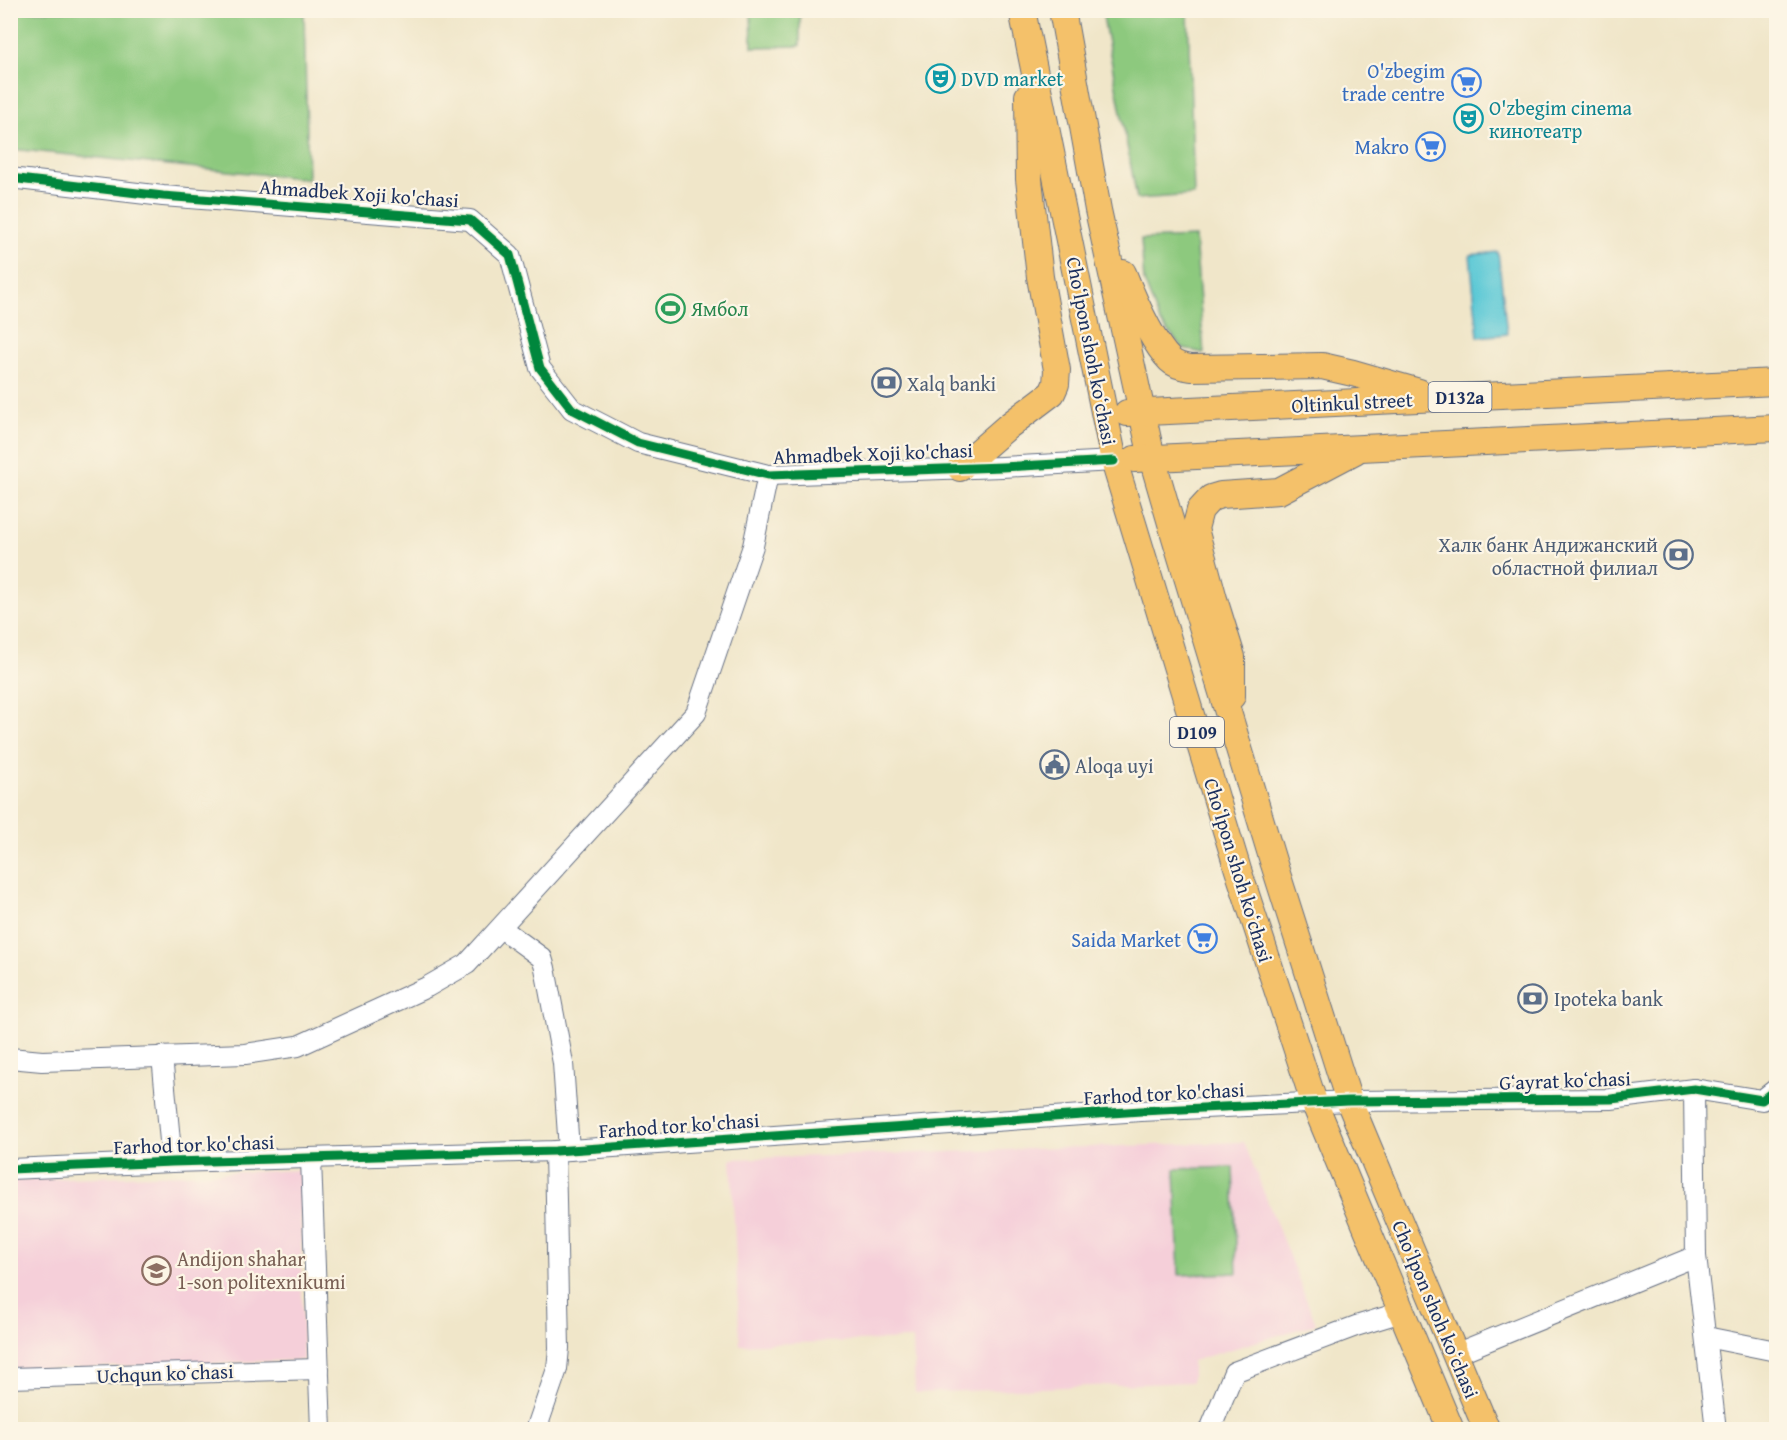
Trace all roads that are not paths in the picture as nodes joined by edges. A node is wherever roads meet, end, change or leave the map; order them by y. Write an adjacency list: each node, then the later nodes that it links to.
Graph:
1 (1022, 10): 3 (main road, Choʻlpon shoh koʻchasi / D109)
2 (1062, 10): 5 (main road, Choʻlpon shoh koʻchasi / D109)
3 (1027, 38): 9 (main road, Choʻlpon shoh koʻchasi / D109); 15 (main road)
4 (10, 178): 16 (street, Ahmadbek Xoji ko'chasi)
5 (1098, 210): 7 (main road); 8 (main road, Choʻlpon shoh koʻchasi / D109)
6 (1776, 382): 7 (main road, Oltinkul street / D132a)
7 (1439, 398): 8 (main road, Oltinkul street / D132a)
8 (1143, 412): 9 (main road, Oltinkul street); 11 (main road); 13 (main road, Choʻlpon shoh koʻchasi / D109)
9 (1106, 416): 11 (main road); 14 (main road, Choʻlpon shoh koʻchasi / D109)
10 (1776, 428): 12 (main road)
11 (1128, 436): 13 (main road); 14 (main road)
12 (1361, 448): 13 (main road); 17 (main road)
13 (1152, 458): 14 (main road); 17 (main road, Choʻlpon shoh koʻchasi / D109)
14 (1114, 461): 15 (street, Ahmadbek Xoji ko'chasi); 24 (main road, Choʻlpon shoh koʻchasi / D109)
15 (960, 468): 16 (street, Ahmadbek Xoji ko'chasi)
16 (768, 475): 18 (street)
17 (1232, 723): 23 (main road, Choʻlpon shoh koʻchasi / D109)
18 (501, 928): 19 (street); 25 (street)
19 (162, 1056): 20 (street); 27 (street)
20 (10, 1058)
21 (1694, 1089): 22 (street, Gʻayrat koʻchasi); 23 (street, Gʻayrat koʻchasi); 29 (street)
22 (1772, 1097)
23 (1349, 1101): 24 (street, Farhod tor ko'chasi); 33 (main road, Choʻlpon shoh koʻchasi / D109)
24 (1314, 1102): 25 (street, Farhod tor ko'chasi); 30 (main road, Choʻlpon shoh koʻchasi / D109)
25 (562, 1151): 26 (street, Farhod tor ko'chasi); 37 (street)
26 (311, 1159): 27 (street, Farhod tor ko'chasi); 34 (street)
27 (172, 1162): 28 (street, Farhod tor ko'chasi)
28 (10, 1169)
29 (1696, 1256): 31 (street); 33 (street)
30 (1402, 1312): 38 (street); 39 (main road, Choʻlpon shoh koʻchasi / D109)
31 (1706, 1336): 32 (street); 41 (street)
32 (1776, 1351)
33 (1455, 1354): 40 (main road, Choʻlpon shoh koʻchasi / D109)
34 (319, 1369): 35 (street, Uchqun koʻchasi); 36 (street)
35 (10, 1378)
36 (321, 1430)
37 (536, 1430)
38 (1210, 1430)
39 (1451, 1430)
40 (1487, 1430)
41 (1716, 1430)

